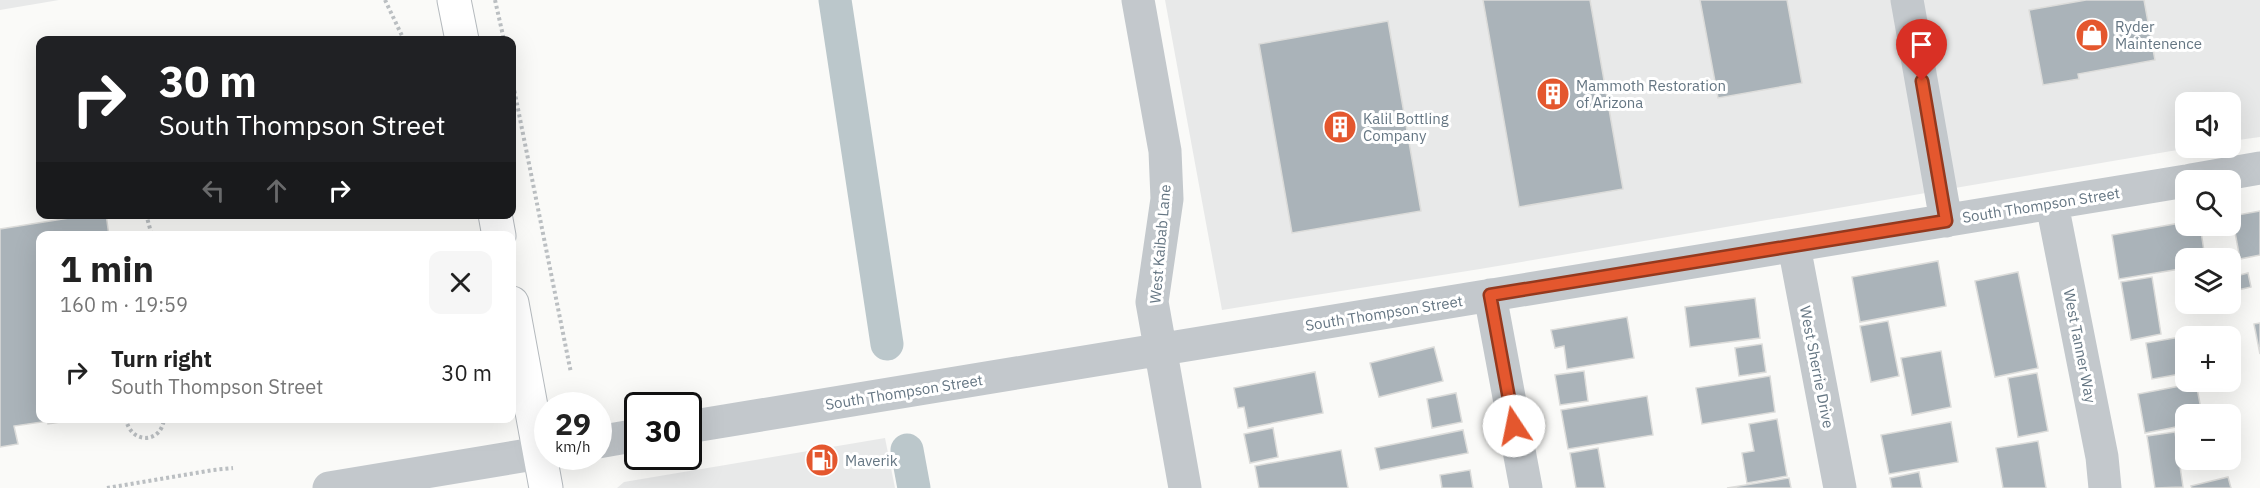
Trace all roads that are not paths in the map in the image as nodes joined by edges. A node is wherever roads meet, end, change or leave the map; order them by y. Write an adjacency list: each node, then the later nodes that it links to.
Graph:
1 (454, 0): 4 (main road)
2 (1138, 0): 13 (street, West Kaibab Lane)
3 (1907, 0): 9 (street)
4 (461, 36)
5 (2260, 168): 6 (street)
6 (2241, 171)
7 (2175, 183): 8 (street, South Thompson Street)
8 (2052, 204): 9 (street, South Thompson Street); 23 (street, West Tanner Way)
9 (1946, 221): 10 (street, South Thompson Street)
10 (1794, 246): 11 (street, South Thompson Street); 22 (street, West Sherrie Drive)
11 (1490, 295): 13 (street, South Thompson Street); 21 (street)
12 (516, 322): 14 (main road)
13 (1159, 350): 15 (street, South Thompson Street); 20 (street, West Kaibab Lane)
14 (534, 405)
15 (702, 426)
16 (534, 454): 18 (street)
17 (545, 470): 19 (main road)
18 (328, 488)
19 (546, 488)
20 (1185, 488)
21 (1526, 488)
22 (1840, 488)
23 (2106, 488)

